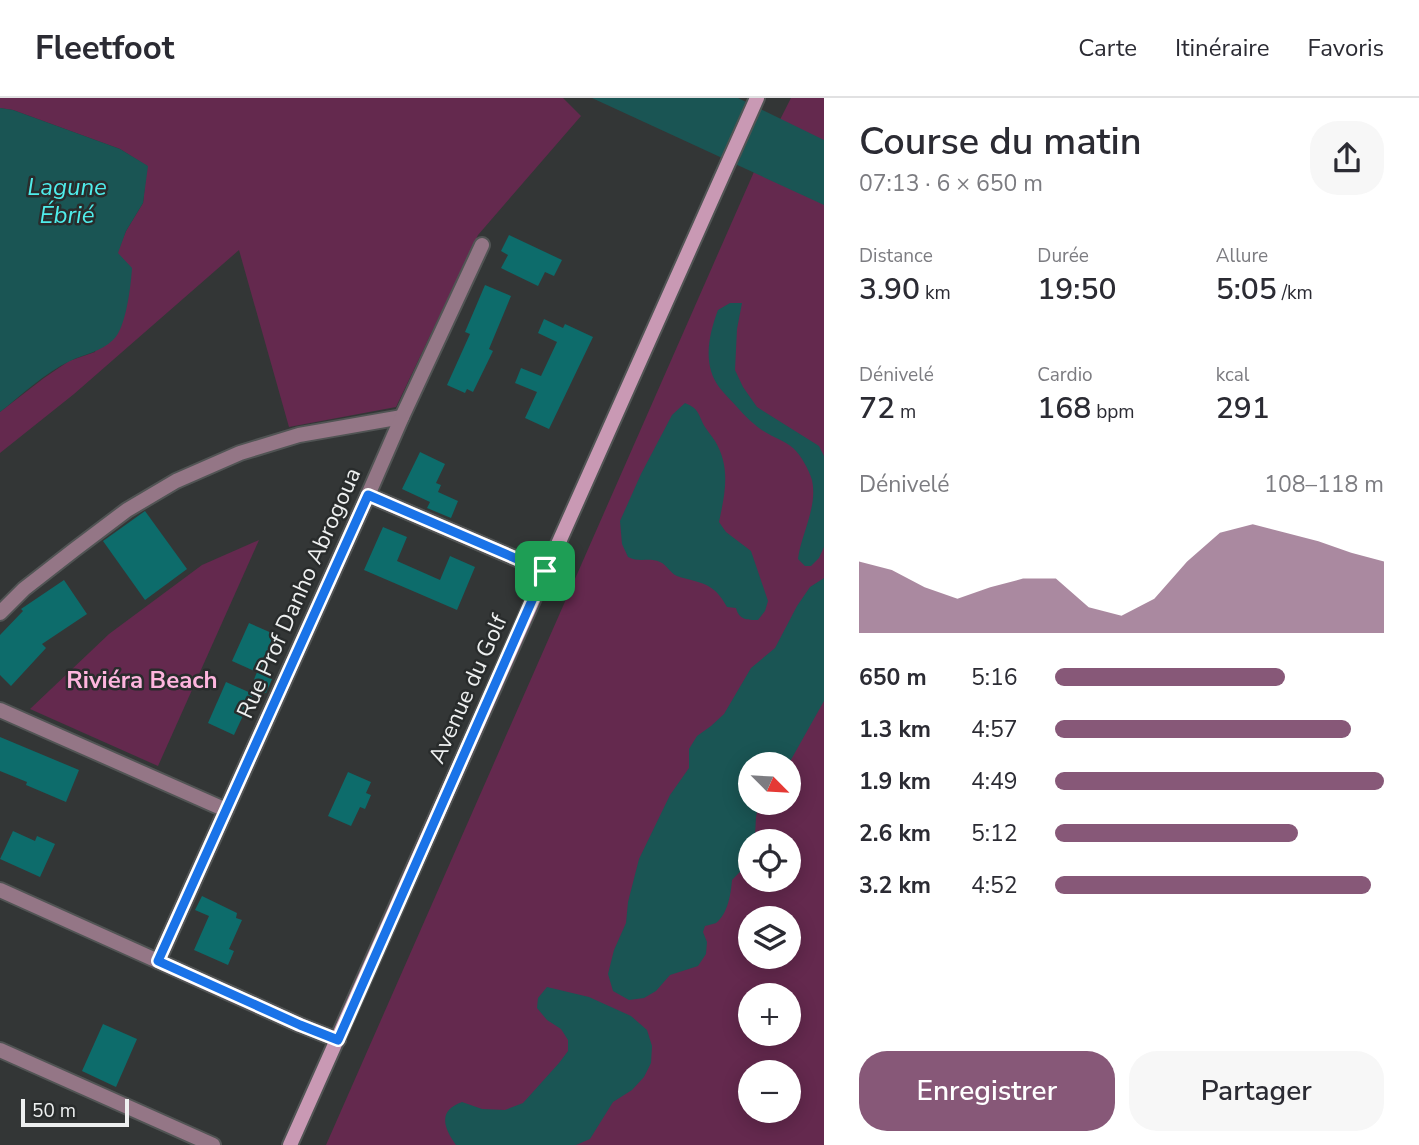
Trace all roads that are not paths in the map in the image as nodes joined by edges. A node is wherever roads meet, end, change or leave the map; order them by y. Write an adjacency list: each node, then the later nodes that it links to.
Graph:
1 (757, 98): 5 (main road, Avenue du Golf)
2 (482, 245): 3 (street, Rue Prof Danho Abrogoua)
3 (402, 417): 4 (street, Rue Prof Danho Abrogoua); 6 (street)
4 (368, 495): 5 (street); 8 (street, Rue Prof Danho Abrogoua)
5 (545, 571): 11 (main road, Avenue du Golf)
6 (0, 613)
7 (0, 710): 8 (street)
8 (226, 810): 10 (street, Rue Prof Danho Abrogoua)
9 (0, 890): 10 (street)
10 (158, 961): 11 (street)
11 (338, 1040): 14 (main road, Avenue du Golf)
12 (0, 1050): 13 (street)
13 (214, 1145)
14 (290, 1145)

